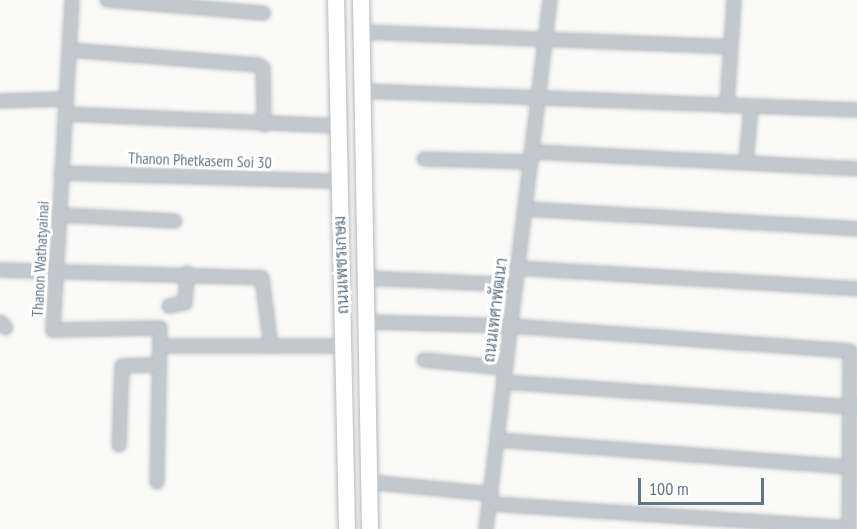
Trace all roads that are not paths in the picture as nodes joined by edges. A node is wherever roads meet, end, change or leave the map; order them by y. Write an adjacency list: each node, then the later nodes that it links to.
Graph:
1 (72, 0): 12 (street, Thanon Wathatyainai)
2 (107, 0): 7 (street)
3 (550, 0): 9 (street, ถนนเทศาพัฒนา)
4 (734, 0): 10 (street)
5 (337, 5): 6 (main road); 11 (main road, ถนนเพชรเกษม)
6 (361, 5): 8 (main road, ถนนเพชรเกษม)
7 (263, 13)
8 (362, 40): 9 (street); 11 (main road); 13 (main road, ถนนเพชรเกษม)
9 (547, 40): 10 (street); 14 (street, ถนนเทศาพัฒนา)
10 (731, 47): 17 (street)
11 (337, 48): 22 (main road, ถนนเพชรเกษม)
12 (69, 50): 15 (street, Thanon Wathatyainai); 21 (street)
13 (362, 91): 14 (street); 37 (main road, ถนนเพชรเกษม)
14 (537, 96): 17 (street); 23 (street, ถนนเทศาพัฒนา)
15 (65, 99): 16 (street); 20 (street, Thanon Wathatyainai)
16 (0, 101)
17 (727, 106): 18 (street)
18 (751, 107): 19 (street); 25 (street)
19 (857, 110)
20 (65, 114): 21 (street); 27 (street, Thanon Wathatyainai)
21 (264, 125): 22 (street)
22 (339, 126): 28 (main road, ถนนเพชรเกษม)
23 (535, 152): 24 (street); 25 (street); 29 (street, ถนนเทศาพัฒนา)
24 (424, 159)
25 (746, 162): 26 (street)
26 (857, 169)
27 (61, 173): 28 (street, Thanon Phetkasem Soi 30); 30 (street, Thanon Wathatyainai)
28 (338, 181): 45 (main road, ถนนเพชรเกษม)
29 (525, 209): 32 (street); 33 (street, ถนนเทศาพัฒนา)
30 (59, 215): 31 (street); 34 (street, Thanon Wathatyainai)
31 (175, 221)
32 (857, 229)
33 (517, 268): 38 (street, ถนนเทศาพัฒนา); 39 (street)
34 (56, 269): 35 (street); 36 (street); 43 (street, Thanon Wathatyainai)
35 (0, 270)
36 (187, 273): 40 (street); 44 (street)
37 (366, 278): 38 (street); 41 (main road, ถนนเพชรเกษม)
38 (516, 285): 42 (street, ถนนเทศาพัฒนา)
39 (857, 289)
40 (169, 306)
41 (367, 322): 42 (street); 52 (main road, ถนนเพชรเกษม)
42 (510, 326): 48 (street, ถนนเทศาพัฒนา); 50 (street)
43 (162, 346): 44 (street); 47 (street)
44 (271, 346): 45 (street)
45 (343, 346): 51 (main road, ถนนเพชรเกษม)
46 (424, 360): 48 (street)
47 (158, 365): 54 (street); 56 (street)
48 (505, 368): 49 (street, ถนนเทศาพัฒนา)
49 (503, 382): 50 (street); 53 (street, ถนนเทศาพัฒนา)
50 (853, 406): 55 (street)
51 (345, 419): 52 (main road); 60 (main road, ถนนเพชรเกษม)
52 (368, 419): 57 (main road, ถนนเพชรเกษม)
53 (498, 440): 55 (street); 58 (street, ถนนเทศาพัฒนา)
54 (119, 445)
55 (849, 466): 59 (street)
56 (157, 482)
57 (369, 482): 58 (street); 61 (main road, ถนนเพชรเกษม)
58 (491, 499): 59 (street); 62 (street, ถนนเทศาพัฒนา)
59 (849, 528)
60 (347, 529)
61 (370, 529)
62 (486, 529)

